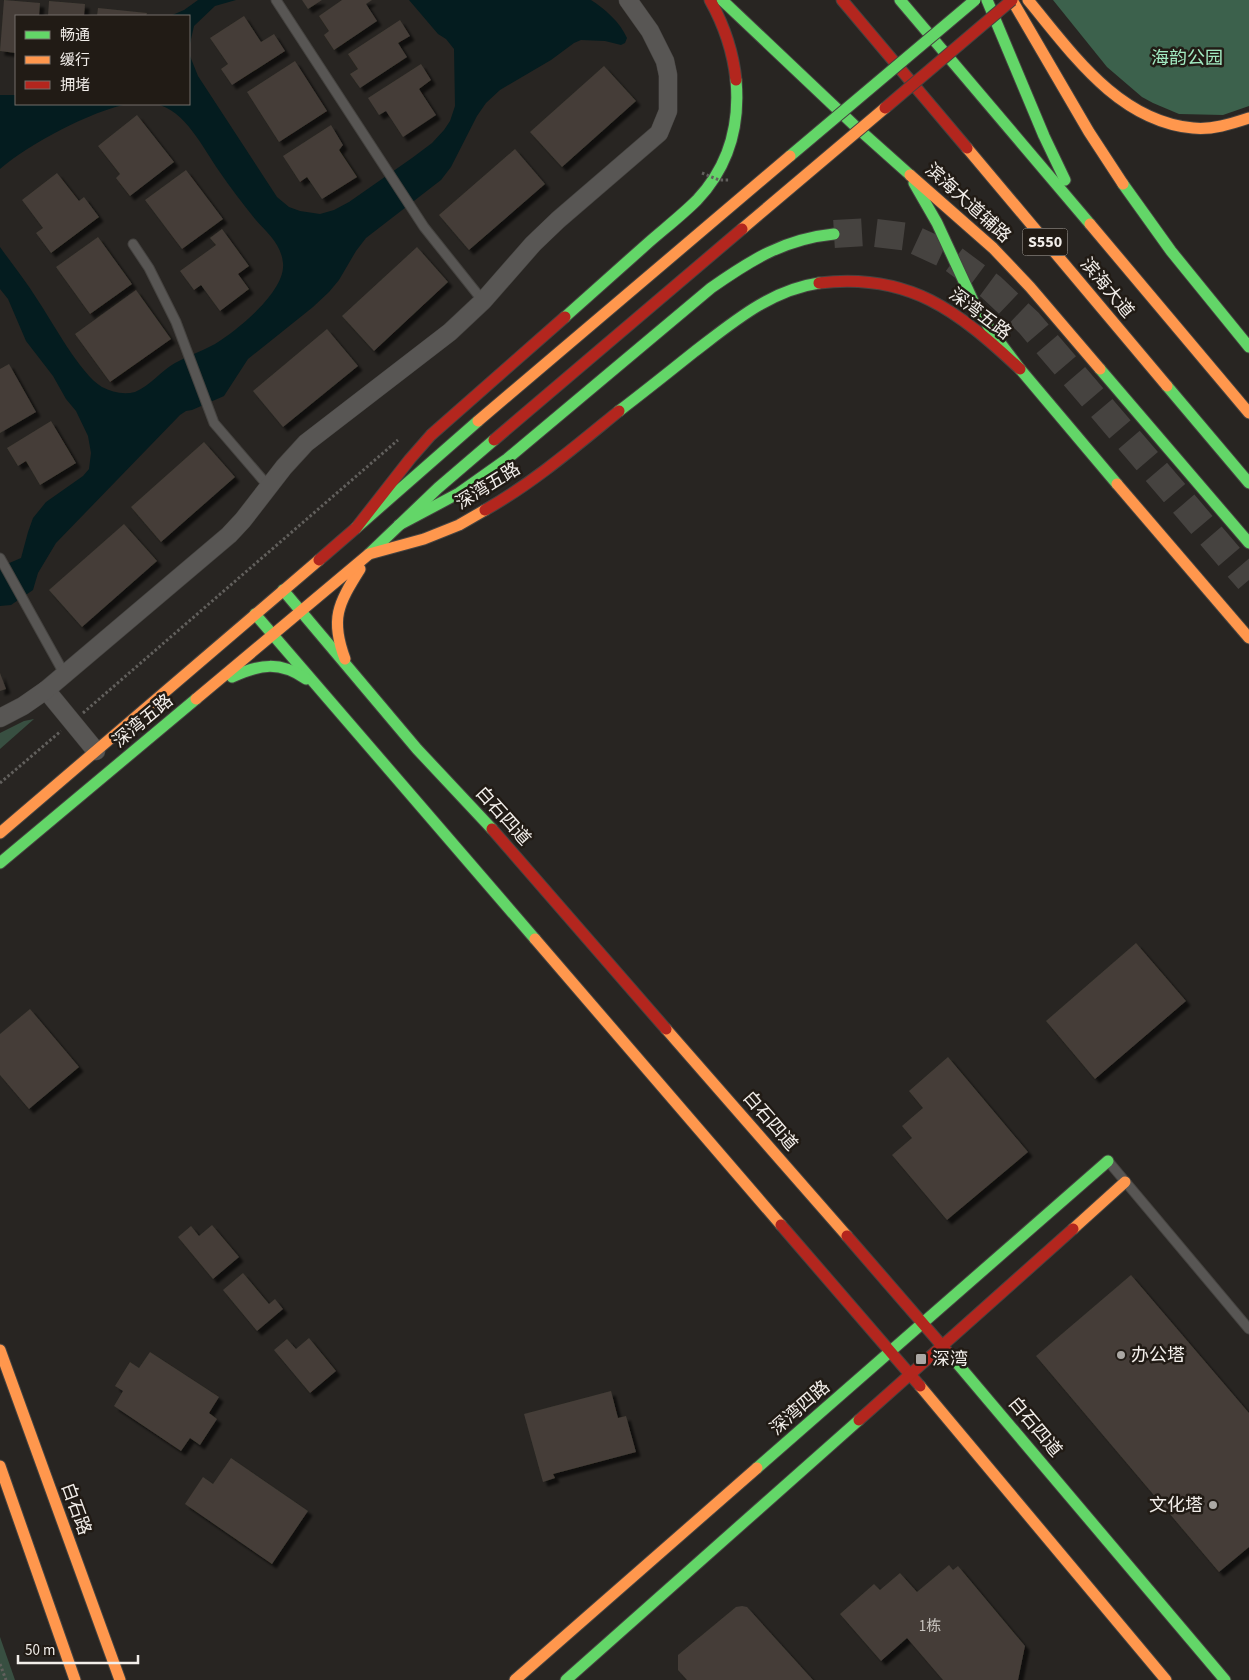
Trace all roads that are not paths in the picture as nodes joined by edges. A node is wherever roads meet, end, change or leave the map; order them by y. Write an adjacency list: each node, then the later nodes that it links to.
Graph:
1 (276, 0): 16 (lane)
2 (628, 0): 16 (street)
3 (710, 0): 23 (main road, 深湾五路)
4 (722, 0): 12 (main road, 滨海大道辅路)
5 (842, 0): 20 (main road, 滨海大道 / S550)
6 (900, 0): 13 (main road, 滨海大道 / S550)
7 (975, 0): 23 (main road, bridge)
8 (987, 0): 13 (main road)
9 (1012, 0): 17 (main road); 22 (main road, bridge)
10 (1028, 0): 11 (main road)
11 (1249, 118)
12 (905, 171): 18 (main road); 24 (main road, 滨海大道辅路)
13 (1093, 229): 19 (main road, 滨海大道 / S550)
14 (834, 234): 22 (main road)
15 (133, 244): 21 (lane)
16 (483, 301): 21 (street)
17 (1249, 347)
18 (1020, 369): 25 (main road, 深湾五路); 31 (main road)
19 (1249, 413)
20 (1249, 483)
21 (269, 487): 33 (street)
22 (399, 525): 25 (main road)
23 (356, 528): 27 (main road, 深湾五路)
24 (1249, 542)
25 (369, 554): 28 (main road, 深湾五路); 32 (main road)
26 (0, 558): 33 (lane)
27 (283, 590): 28 (main road, 白石四道); 29 (main road, 深湾五路)
28 (300, 612): 30 (main road, 深湾五路); 32 (main road, 白石四道)
29 (255, 614): 30 (main road); 38 (main road, 深湾五路)
30 (272, 635): 34 (main road, 深湾五路); 36 (main road)
31 (1249, 638)
32 (349, 670): 43 (main road, 白石四道)
33 (65, 675): 35 (street)
34 (209, 688): 36 (main road); 40 (main road, 深湾五路)
35 (46, 690): 37 (street); 38 (street)
36 (319, 690): 47 (main road)
37 (0, 718)
38 (96, 751): 39 (main road, 深湾五路)
39 (0, 832)
40 (0, 863)
41 (1108, 1161): 42 (lane); 43 (main road, 深湾四路)
42 (1125, 1182): 44 (lane); 45 (main road)
43 (923, 1323): 45 (main road, 白石四道); 47 (main road, 深湾四路)
44 (1249, 1329)
45 (943, 1346): 48 (main road); 55 (main road, 白石四道)
46 (0, 1350): 51 (main road, 白石路)
47 (890, 1352): 48 (main road); 52 (main road, 深湾四路)
48 (910, 1374): 53 (main road); 54 (main road)
49 (0, 1466): 50 (main road)
50 (75, 1680)
51 (120, 1680)
52 (515, 1680)
53 (566, 1680)
54 (1166, 1680)
55 (1225, 1680)

